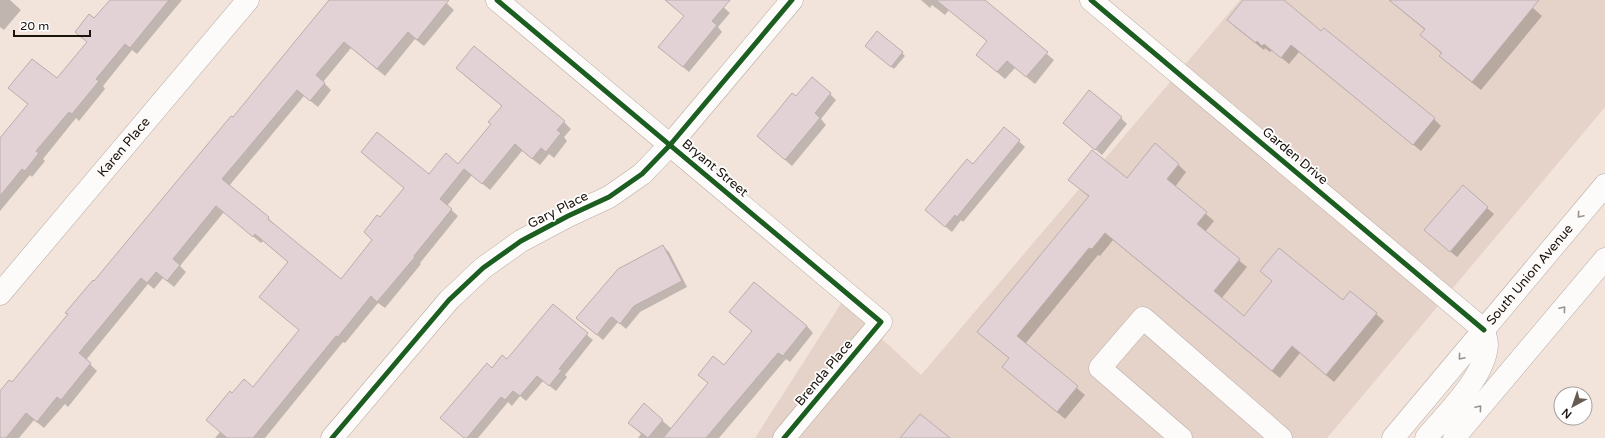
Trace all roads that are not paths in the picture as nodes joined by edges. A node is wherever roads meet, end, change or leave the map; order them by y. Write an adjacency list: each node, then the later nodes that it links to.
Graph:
1 (248, 0): 8 (street, Karen Place)
2 (497, 0): 5 (street, Bryant Street)
3 (792, 0): 5 (street, Gary Place)
4 (1091, 0): 10 (street, Garden Drive)
5 (670, 145): 9 (street, Bryant Street); 11 (street, Gary Place)
6 (1605, 185): 10 (street, South Union Avenue, one-way to 10)
7 (1605, 259): 17 (street, one-way to 7)
8 (0, 294)
9 (881, 322): 12 (street, Brenda Place)
10 (1484, 330): 15 (street, South Union Avenue, one-way to 15); 16 (street)
11 (332, 438)
12 (784, 438)
13 (1181, 438): 14 (street)
14 (1281, 438)
15 (1393, 438)
16 (1426, 438)
17 (1454, 438)

